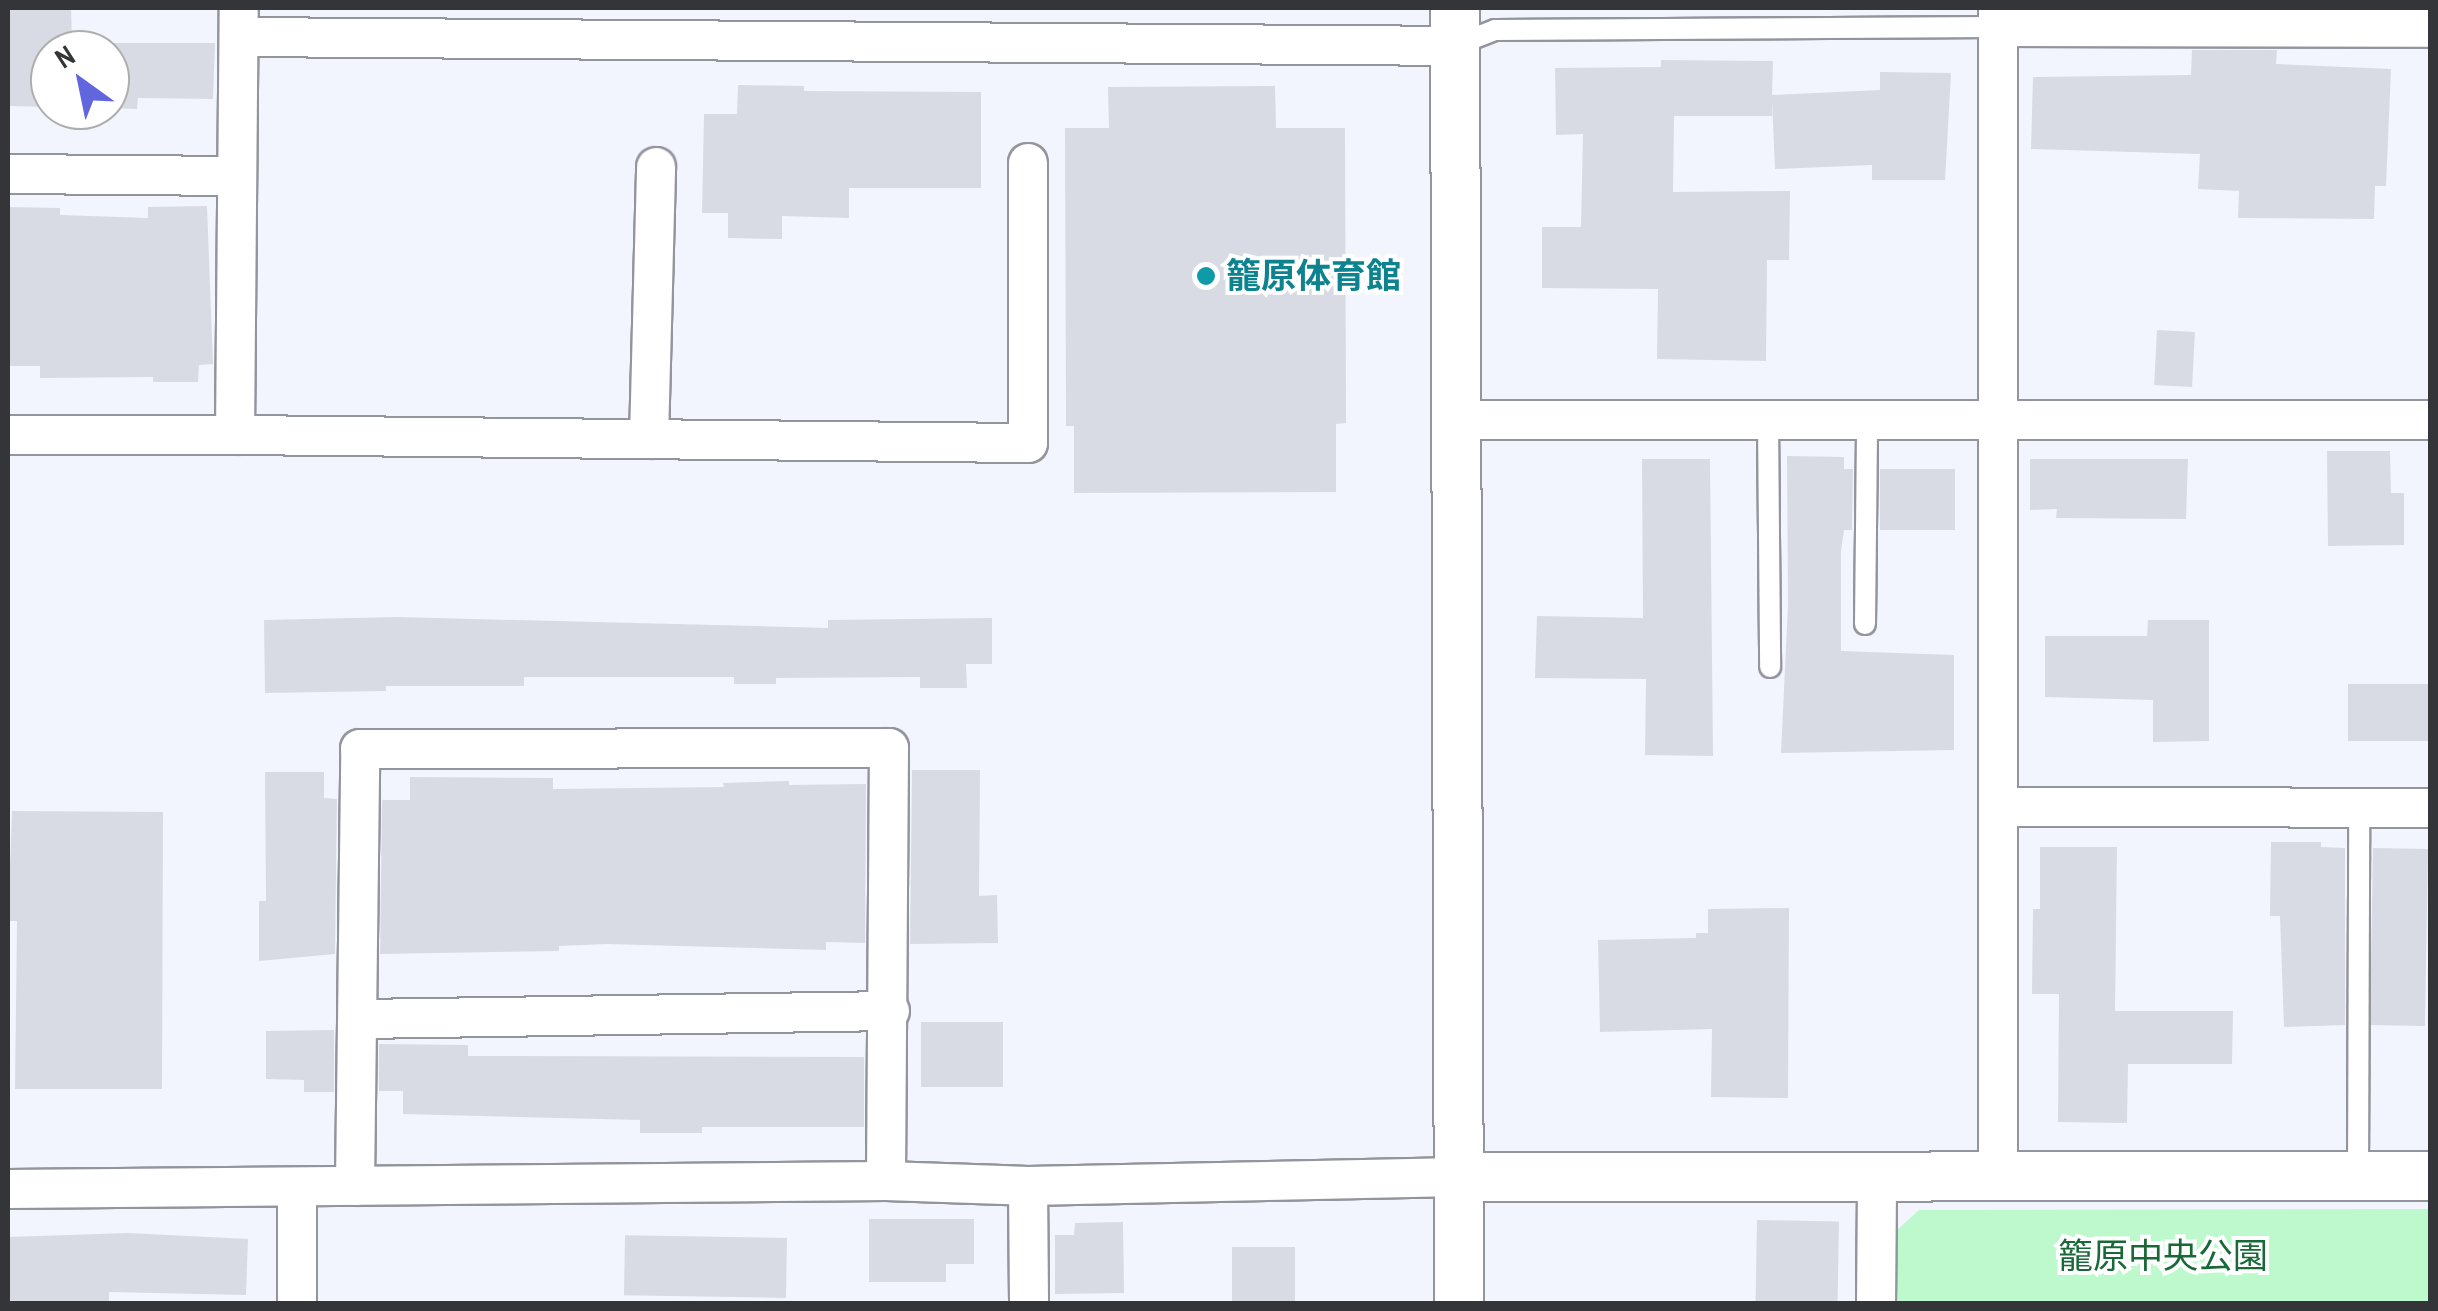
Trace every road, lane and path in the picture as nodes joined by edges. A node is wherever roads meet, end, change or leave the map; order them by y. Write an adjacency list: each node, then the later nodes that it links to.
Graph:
1 (1998, 17): 3 (lane); 4 (street); 12 (street)
2 (238, 22): 3 (street); 8 (street)
3 (1454, 27): 9 (street)
4 (2430, 28)
5 (1028, 163): 16 (street)
6 (656, 167): 16 (street)
7 (8, 174): 8 (street)
8 (236, 176): 15 (street)
9 (1457, 420): 10 (street); 26 (street)
10 (1768, 420): 11 (street); 18 (lane)
11 (1867, 420): 12 (street); 17 (lane)
12 (1998, 420): 13 (street); 19 (street)
13 (2430, 420)
14 (8, 435): 15 (street)
15 (235, 435): 16 (street)
16 (649, 439)
17 (1865, 624)
18 (1770, 667)
19 (1998, 807): 20 (street); 28 (street)
20 (2360, 808): 21 (street); 24 (lane)
21 (2430, 808)
22 (890, 1011): 23 (street); 23 (street); 29 (street)
23 (360, 1018): 30 (street)
24 (2358, 1176): 25 (street); 28 (street)
25 (2430, 1176)
26 (1459, 1177): 27 (street); 31 (street); 36 (street)
27 (1876, 1178): 28 (street); 37 (street)
28 (1998, 1178)
29 (886, 1180): 30 (street); 31 (street)
30 (355, 1186): 32 (street)
31 (1028, 1186): 35 (street)
32 (297, 1188): 33 (street); 34 (street)
33 (8, 1189)
34 (296, 1304)
35 (1029, 1304)
36 (1459, 1304)
37 (1876, 1304)

